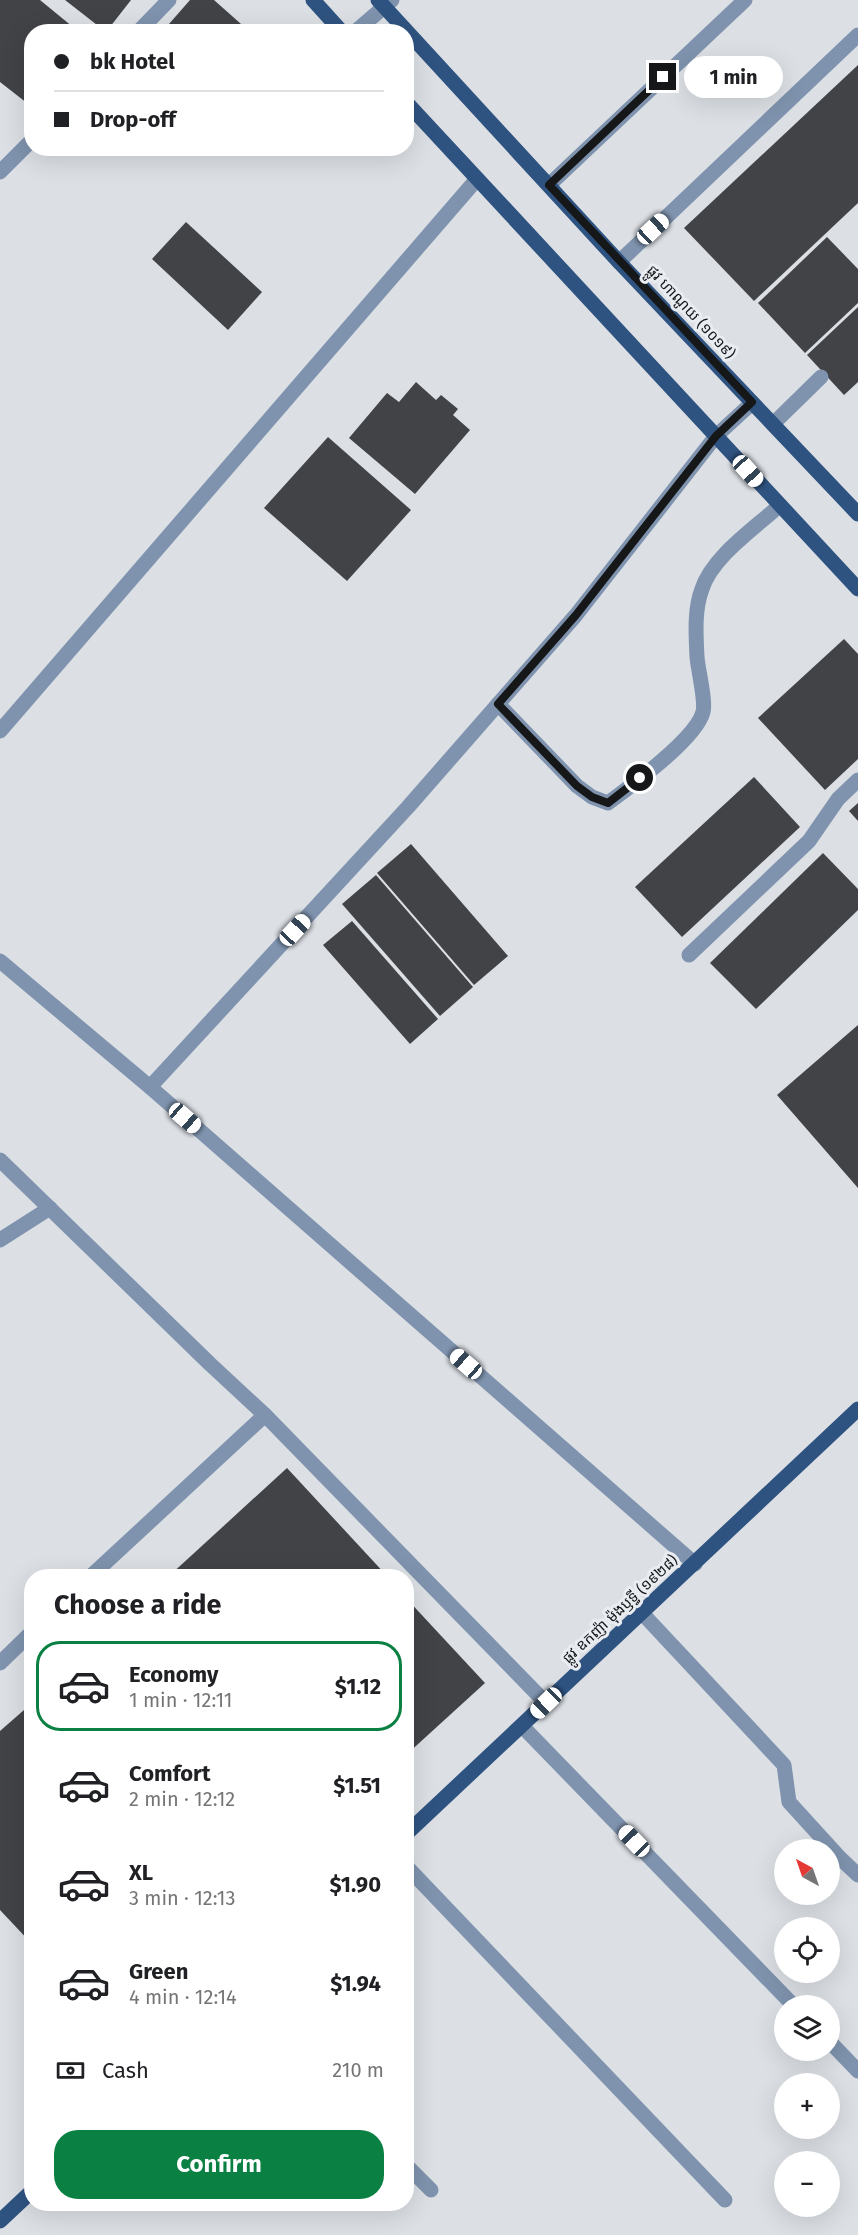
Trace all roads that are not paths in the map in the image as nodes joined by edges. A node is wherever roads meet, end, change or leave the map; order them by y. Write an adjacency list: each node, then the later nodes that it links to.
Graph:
1 (169, 0): 5 (street)
2 (313, 0): 6 (main road)
3 (745, 0): 15 (street)
4 (385, 2): 7 (street); 8 (main road, ផ្លូវ ហាណូយ (១០១៩))
5 (146, 24)
6 (335, 24)
7 (363, 24)
8 (405, 24)
9 (414, 34): 15 (main road, ផ្លូវ ហាណូយ (១០១៩))
10 (858, 35): 16 (street)
11 (414, 111): 14 (main road)
12 (24, 148): 13 (street)
13 (0, 172)
14 (477, 179): 20 (main road); 25 (street)
15 (549, 185): 16 (main road, ផ្លូវ ហាណូយ (១០១៩))
16 (619, 262): 18 (main road, ផ្លូវ ហាណូយ (១០១៩))
17 (821, 377): 19 (street)
18 (752, 402): 19 (main road, ផ្លូវ ហាណូយ (១០១៩)); 20 (street)
19 (773, 424): 22 (main road, ផ្លូវ ហាណូយ (១០១៩))
20 (716, 436): 21 (main road); 24 (street)
21 (780, 506): 23 (main road); 24 (street)
22 (858, 514)
23 (858, 589)
24 (498, 704): 29 (street)
25 (0, 731)
26 (858, 780): 27 (street)
27 (689, 954)
28 (0, 961): 29 (street)
29 (150, 1087): 35 (street)
30 (0, 1160): 31 (street)
31 (50, 1208): 32 (street); 34 (street)
32 (0, 1240)
33 (858, 1409): 35 (main road, ផ្លូវ ឧកញ៉ា ម៉ុងឫទ្ធី (១៩២៨))
34 (265, 1415): 36 (street); 40 (street)
35 (695, 1564): 37 (main road, ផ្លូវ ឧកញ៉ា ម៉ុងឫទ្ធី (១៩២៨))
36 (100, 1569)
37 (642, 1613): 40 (main road, ផ្លូវ ឧកញ៉ា ម៉ុងឫទ្ធី (១៩២៨)); 44 (street)
38 (24, 1640): 39 (street)
39 (0, 1663)
40 (546, 1703): 41 (main road, ផ្លូវ ឧកញ៉ា ម៉ុងឫទ្ធី (១៩២៨))
41 (522, 1726): 42 (main road, ផ្លូវ ឧកញ៉ា ម៉ុងឫទ្ធី (១៩២៨)); 45 (street)
42 (414, 1827)
43 (414, 1874): 51 (street)
44 (858, 1875)
45 (783, 1995)
46 (840, 2052): 47 (street)
47 (858, 2071)
48 (414, 2173): 49 (street)
49 (431, 2190)
50 (24, 2198): 52 (main road)
51 (725, 2200)
52 (0, 2221)

